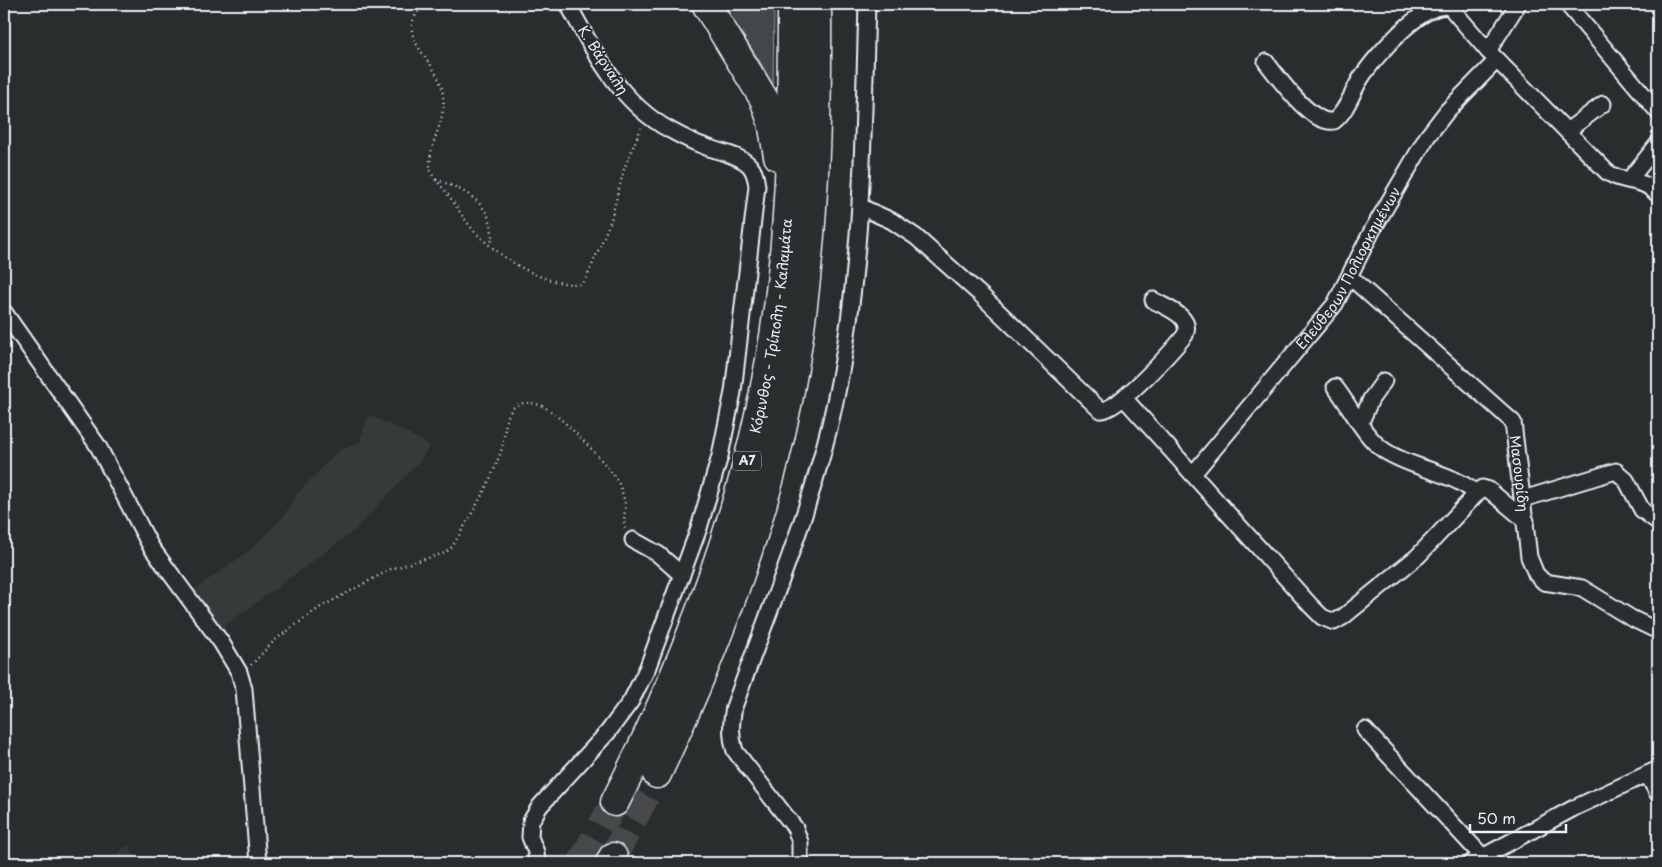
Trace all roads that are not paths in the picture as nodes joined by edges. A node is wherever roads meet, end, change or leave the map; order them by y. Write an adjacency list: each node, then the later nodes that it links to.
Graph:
1 (568, 4): 32 (street, Κ. Βάρναλη)
2 (706, 4): 21 (highway)
3 (792, 4): 21 (highway, Κόρινθος - Τρίπολη - Καλαμάτα / Α7)
4 (817, 4): 21 (highway, Κόρινθος - Τρίπολη - Καλαμάτα / Α7)
5 (836, 4): 21 (highway)
6 (867, 4): 17 (street)
7 (1518, 4): 9 (street, Ελεύθερων Πολιορκημένων)
8 (1567, 4): 12 (street)
9 (1493, 56): 10 (street); 13 (street); 18 (street, Ελεύθερων Πολιορκημένων)
10 (1266, 62)
11 (1603, 104): 13 (street)
12 (1658, 112)
13 (1567, 131): 15 (street)
14 (1658, 144): 15 (street)
15 (1629, 180): 16 (street)
16 (1658, 195)
17 (861, 207): 24 (street); 42 (street)
18 (1350, 278): 26 (street, Ελεύθερων Πολιορκημένων); 28 (street, Μασουρίδη)
19 (1153, 300): 24 (street)
20 (4, 312): 40 (street)
21 (790, 314): 36 (highway, Κόρινθος - Τρίπολη - Καλαμάτα / Α7); 38 (highway, Κόρινθος - Τρίπολη - Καλαμάτα / Α7)
22 (1384, 381): 25 (street)
23 (1335, 387): 25 (street)
24 (1124, 398): 26 (street)
25 (1360, 424): 27 (street)
26 (1193, 474): 27 (street)
27 (1476, 493): 29 (street)
28 (1523, 499): 29 (street, Μασουρίδη); 30 (street)
29 (1526, 521): 33 (street, Μασουρίδη)
30 (1658, 522)
31 (633, 540): 32 (street)
32 (682, 575): 41 (street)
33 (1658, 631)
34 (1365, 730): 39 (street)
35 (1653, 772): 37 (street); 39 (street)
36 (657, 774)
37 (1658, 794)
38 (615, 802)
39 (1477, 860)
40 (258, 863)
41 (537, 863)
42 (800, 863)

